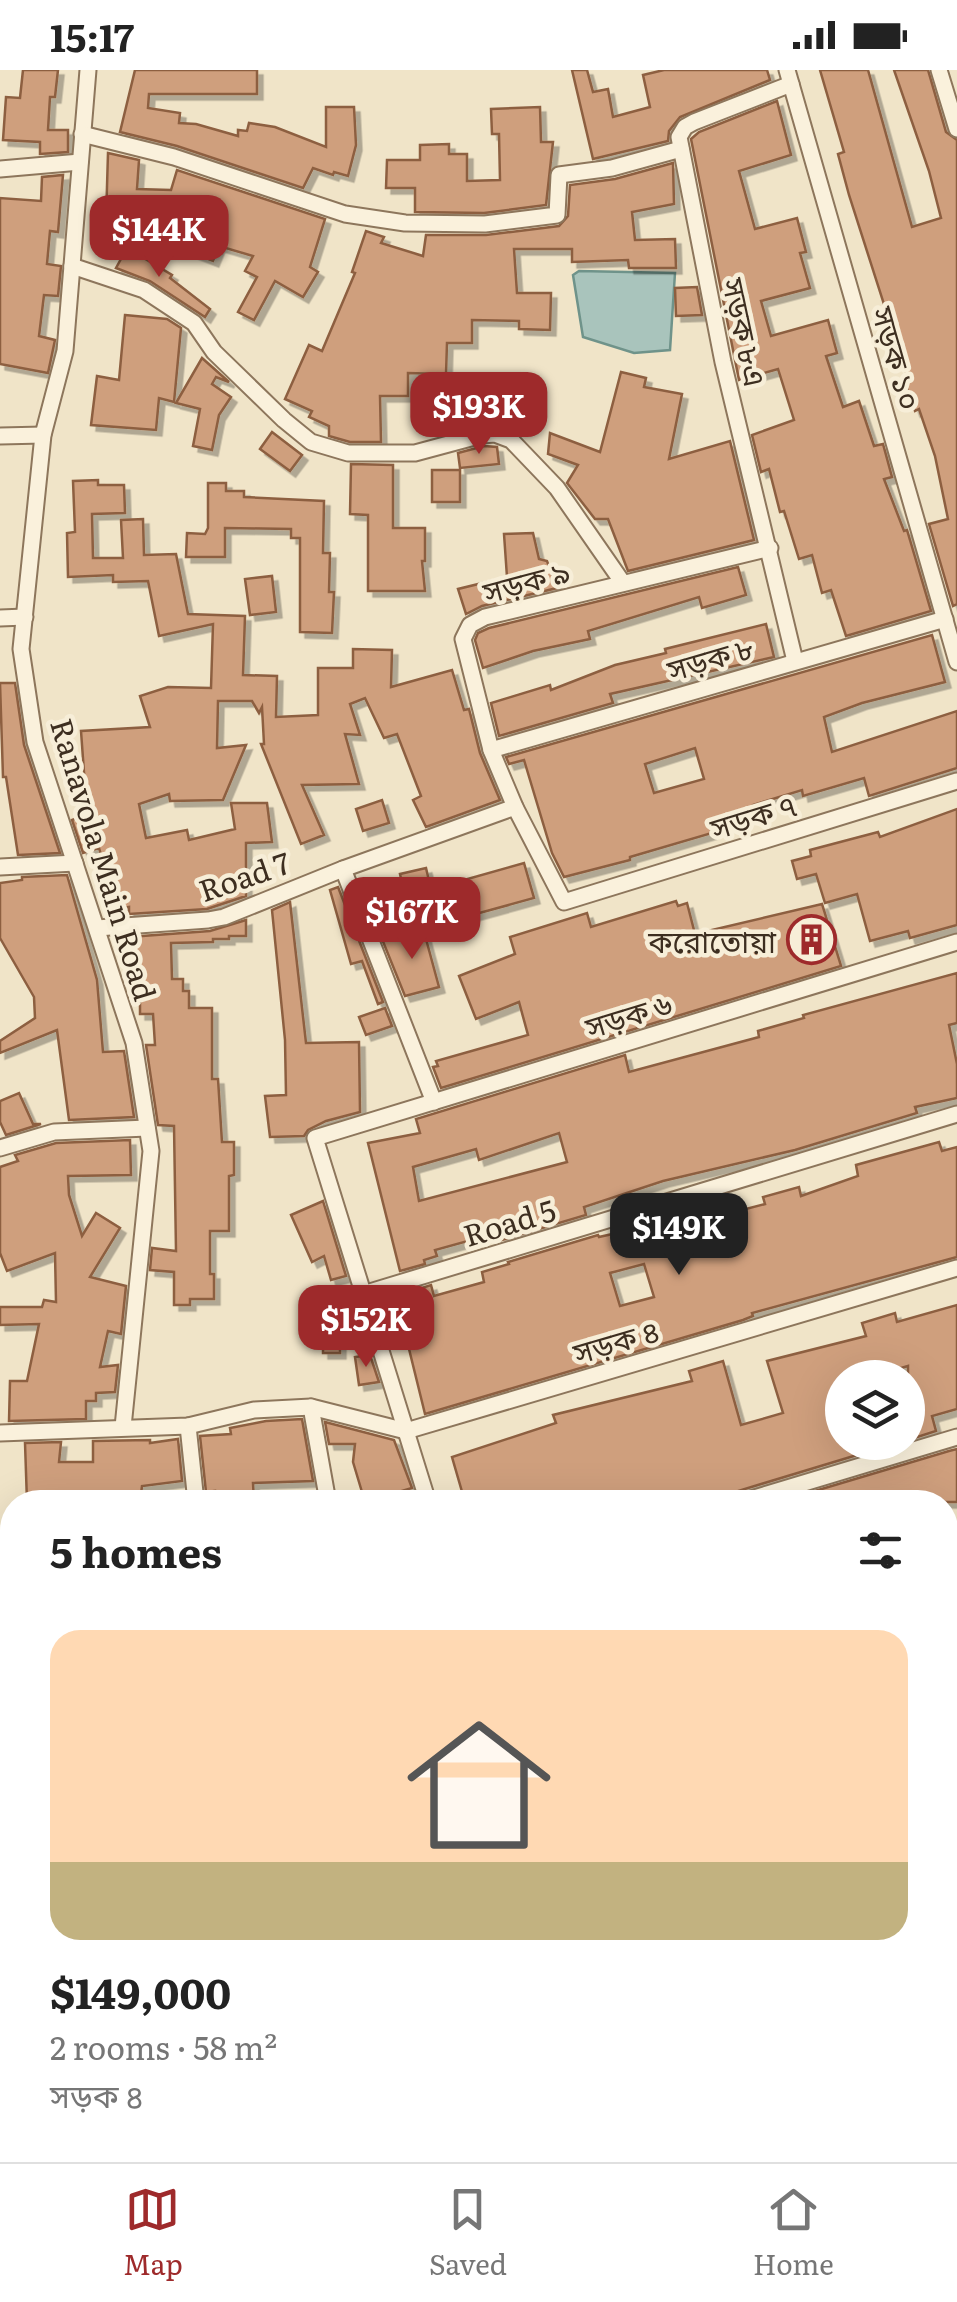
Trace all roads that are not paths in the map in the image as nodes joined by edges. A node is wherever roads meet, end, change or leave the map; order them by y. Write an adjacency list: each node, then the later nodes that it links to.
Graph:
1 (88, 70): 5 (street, Ranavola Main Road)
2 (939, 70): 4 (street)
3 (789, 77): 6 (street); 16 (street, সড়ক ১০)
4 (957, 129)
5 (82, 134): 6 (street); 7 (street, Ranavola Main Road)
6 (681, 149): 12 (street, সড়ক ৮এ)
7 (80, 162): 8 (street); 9 (street, Ranavola Main Road)
8 (0, 169)
9 (72, 266): 10 (street, Ranavola Main Road); 13 (street)
10 (43, 435): 11 (street); 14 (street, Ranavola Main Road)
11 (0, 436)
12 (770, 548): 13 (street, সড়ক ৯); 17 (street, সড়ক ৮এ)
13 (623, 584): 19 (street, সড়ক ৯)
14 (24, 617): 15 (street); 22 (street, Ranavola Main Road)
15 (0, 618)
16 (945, 619): 17 (street, সড়ক ৮); 18 (street, সড়ক ১০)
17 (795, 660): 19 (street, সড়ক ৮)
18 (957, 662)
19 (492, 750): 21 (street, সড়ক ৯)
20 (957, 781): 25 (street, সড়ক ৭)
21 (515, 807): 24 (street, Road 7); 25 (street, সড়ক ৯)
22 (75, 863): 23 (street); 26 (street, Ranavola Main Road)
23 (0, 867)
24 (342, 868): 26 (street, Road 7); 28 (street)
25 (564, 902)
26 (97, 928): 30 (street, Ranavola Main Road)
27 (957, 942): 28 (street, সড়ক ৬)
28 (434, 1102): 33 (street, সড়ক ৬)
29 (957, 1114): 33 (street, Road 5)
30 (147, 1128): 31 (street); 36 (street, Ranavola Main Road)
31 (0, 1148)
32 (957, 1268): 37 (street, সড়ক ৪)
33 (363, 1294): 37 (street)
34 (311, 1407): 35 (street); 37 (street); 41 (street)
35 (188, 1426): 36 (street); 40 (street)
36 (123, 1427): 38 (street)
37 (406, 1431): 42 (street)
38 (0, 1433)
39 (957, 1437): 43 (street)
40 (195, 1490)
41 (326, 1490)
42 (424, 1490)
43 (781, 1490)

